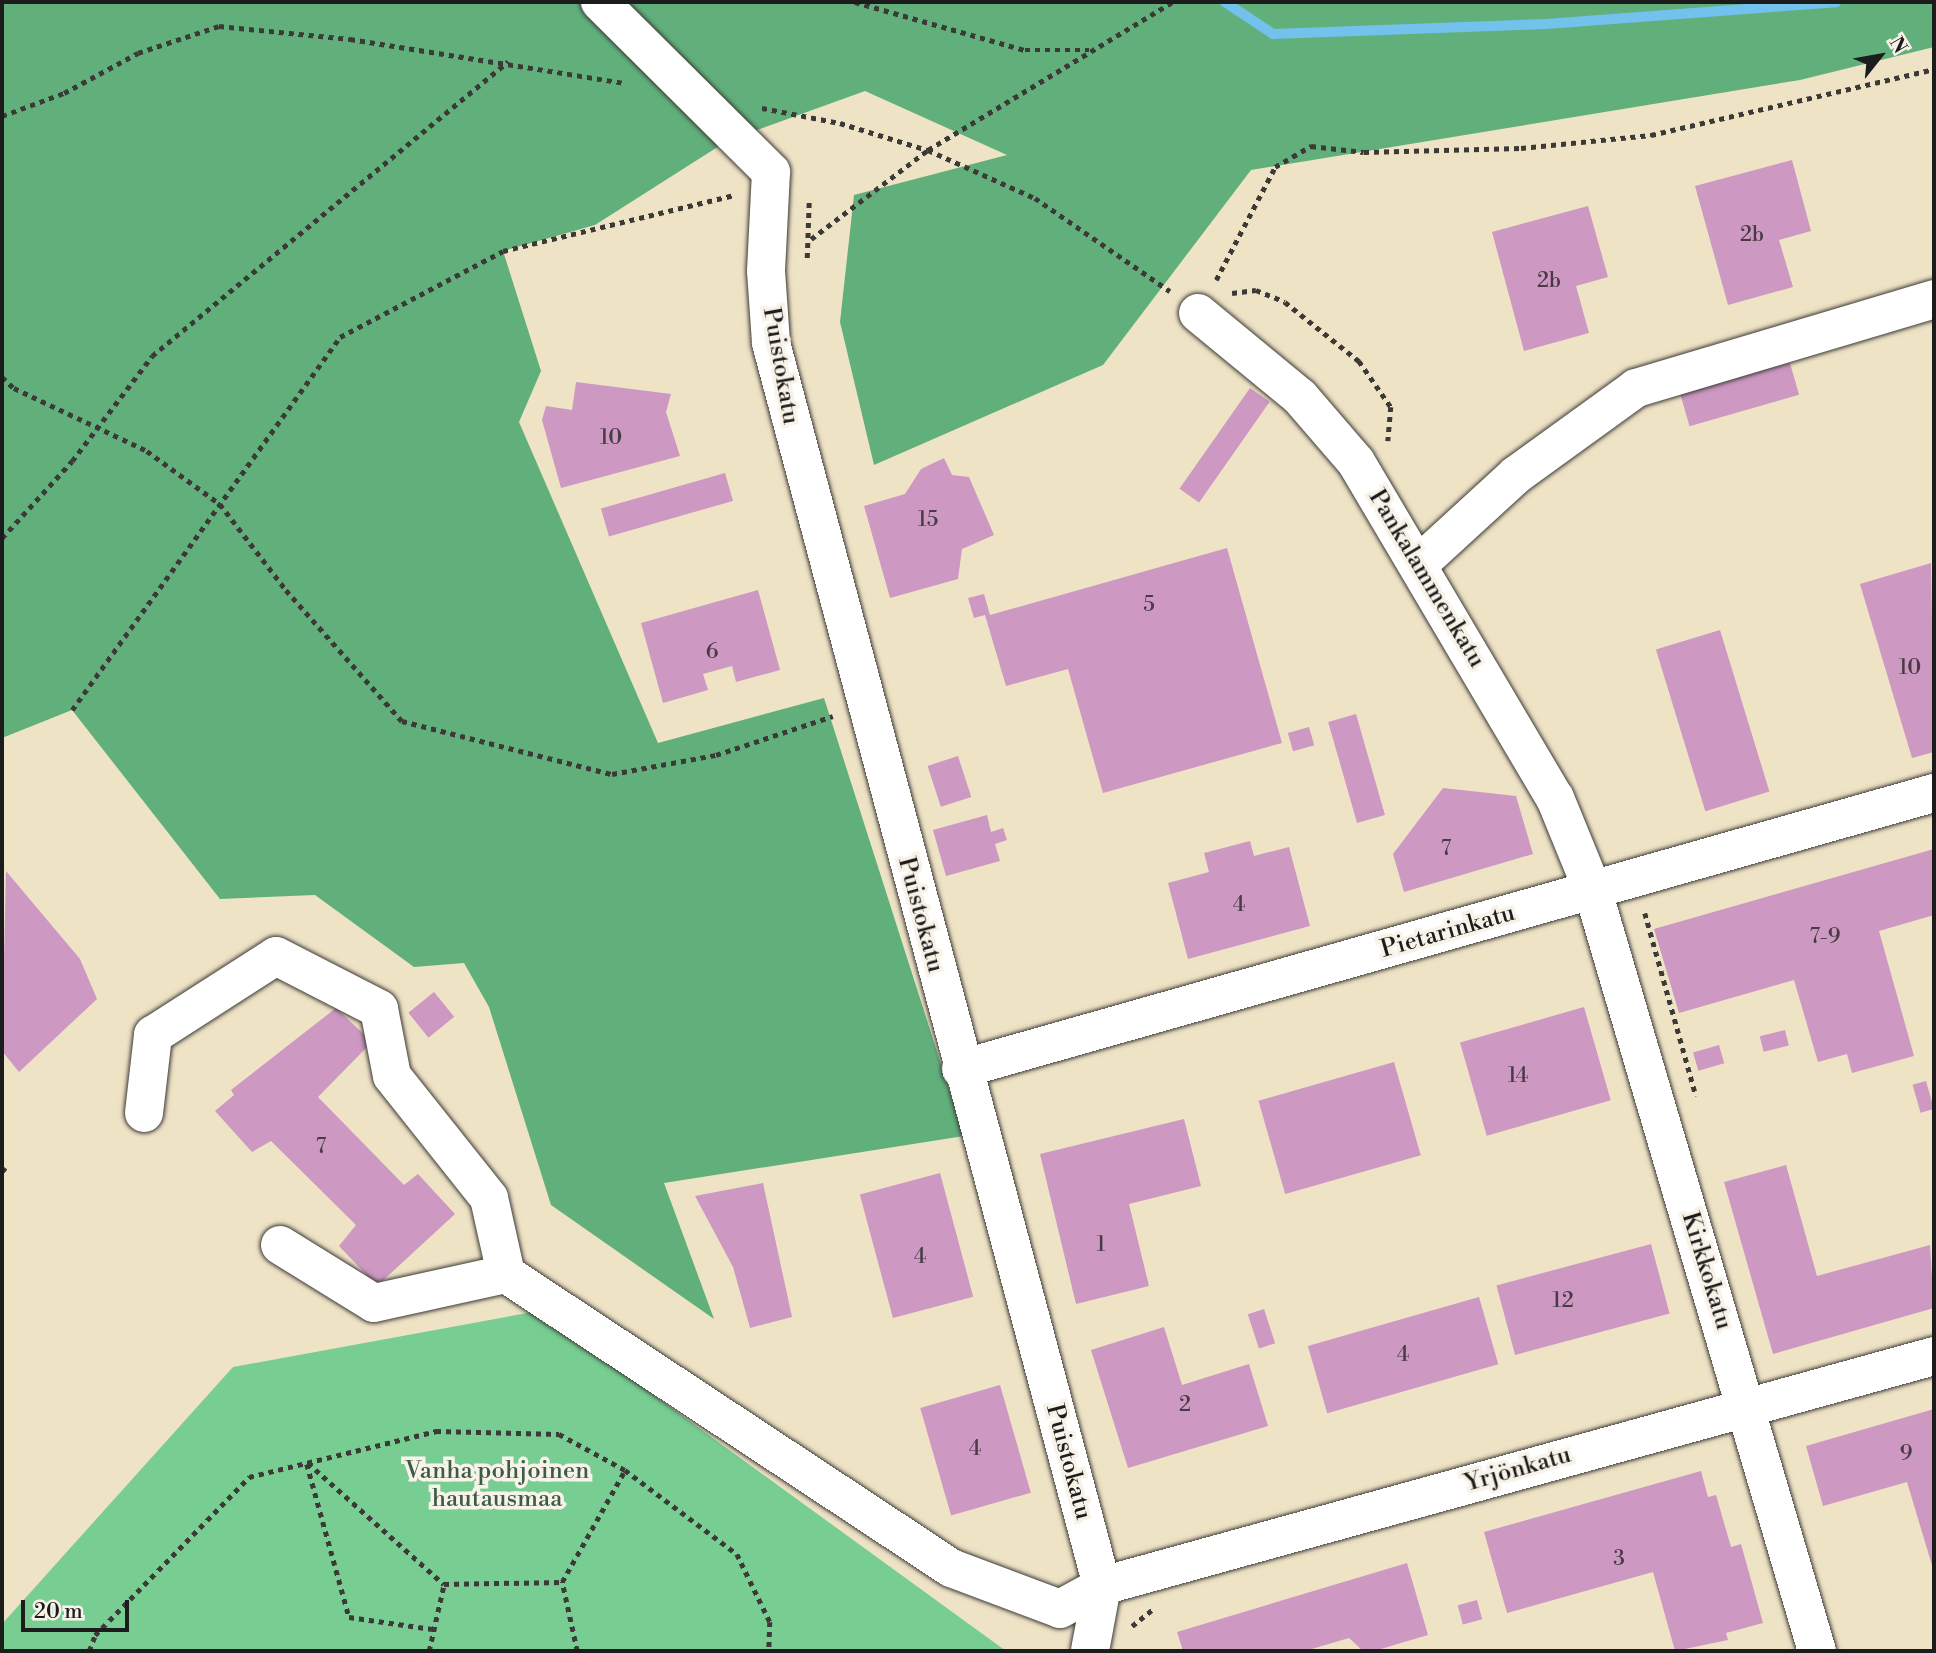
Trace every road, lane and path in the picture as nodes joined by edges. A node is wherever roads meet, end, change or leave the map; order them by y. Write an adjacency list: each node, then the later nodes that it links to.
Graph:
1 (600, 2): 8 (street)
2 (855, 2): 4 (path)
3 (1172, 2): 4 (path)
4 (1090, 50): 10 (path)
5 (508, 61): 7 (path); 9 (path); 16 (path)
6 (1934, 69): 13 (path)
7 (636, 85)
8 (701, 96): 10 (path); 11 (street)
9 (2, 116)
10 (928, 150): 12 (path); 13 (path)
11 (770, 180): 17 (path); 20 (street, Puistokatu)
12 (811, 239)
13 (1206, 298): 19 (street, Pankalammenkatu)
14 (1934, 299): 19 (street)
15 (2, 377): 16 (path)
16 (100, 426): 17 (path); 18 (path)
17 (220, 505): 20 (path); 21 (path)
18 (2, 538)
19 (1419, 564): 23 (street, Pankalammenkatu)
20 (864, 706): 24 (street, Puistokatu)
21 (72, 710)
22 (1934, 793): 23 (street, Pietarinkatu)
23 (1593, 891): 24 (street, Pietarinkatu); 29 (street, Kirkkokatu)
24 (961, 1069): 34 (street, Puistokatu)
25 (144, 1113): 27 (street)
26 (280, 1245): 27 (street)
27 (506, 1274): 34 (street, Yrjönkatu)
28 (1934, 1356): 29 (street, Yrjönkatu)
29 (1746, 1406): 34 (street, Yrjönkatu); 41 (street, Kirkkokatu)
30 (307, 1463): 31 (path); 33 (path); 35 (path); 36 (path)
31 (625, 1470): 32 (path); 39 (path)
32 (562, 1582): 33 (path); 38 (path)
33 (444, 1584): 35 (path)
34 (1102, 1586): 40 (street, Puistokatu)
35 (432, 1629): 37 (path)
36 (89, 1651)
37 (429, 1651)
38 (577, 1651)
39 (769, 1651)
40 (1090, 1651)
41 (1817, 1651)

